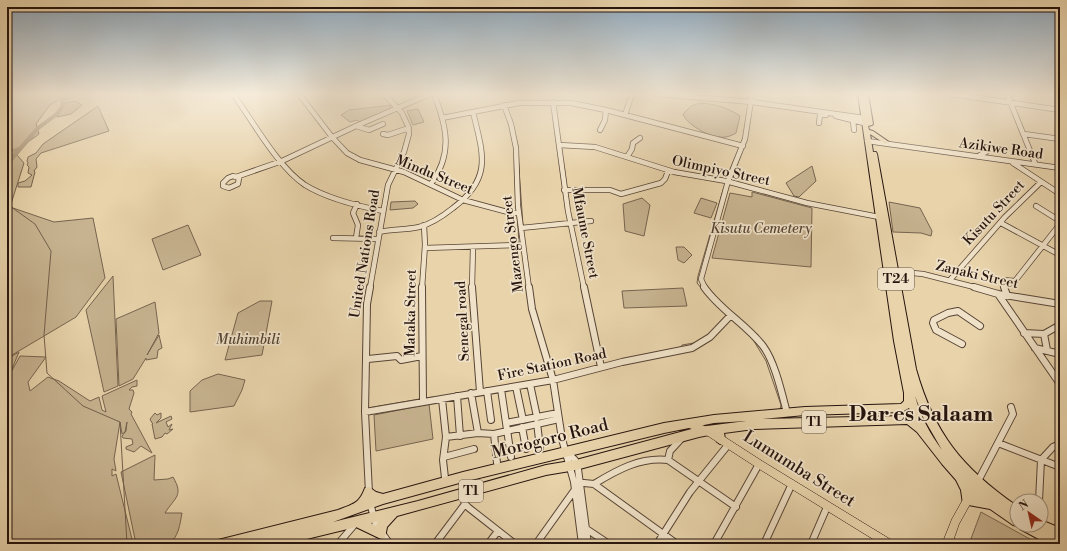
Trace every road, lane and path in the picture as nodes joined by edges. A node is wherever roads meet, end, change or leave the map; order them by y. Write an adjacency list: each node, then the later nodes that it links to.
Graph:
1 (252, 120): 39 (street)
2 (319, 120): 28 (street, Mindu Street)
3 (371, 120): 21 (street)
4 (406, 120): 22 (street)
5 (442, 120): 48 (street)
6 (474, 120): 51 (street)
7 (509, 120): 55 (street, Mazengo Street)
8 (555, 120): 33 (street, Mfaume Street)
9 (605, 120): 23 (street)
10 (643, 120): 35 (street)
11 (748, 120): 35 (street)
12 (819, 120): 19 (street)
13 (847, 120): 17 (street)
14 (856, 120): 18 (street)
15 (869, 120): 25 (highway, T24)
16 (1018, 120): 27 (street)
17 (853, 121): 18 (street); 24 (street)
18 (864, 121): 31 (highway, T24)
19 (819, 123)
20 (383, 124): 21 (street)
21 (356, 126): 28 (street)
22 (409, 128): 26 (street); 43 (street, United Nations Road)
23 (600, 130)
24 (854, 130)
25 (871, 132): 31 (highway, T24); 32 (highway)
26 (383, 134)
27 (1024, 134): 30 (street); 40 (street)
28 (332, 137): 39 (street); 43 (street, Mindu Street)
29 (640, 138): 37 (street)
30 (1060, 139)
31 (870, 141): 32 (street, Azikiwe Road); 38 (street, Azikiwe Road); 56 (highway, T24); 73 (highway, T24)
32 (886, 142): 36 (street, Azikiwe Road)
33 (559, 145): 37 (street, Olimpiyo Street); 49 (street, Mfaume Street)
34 (982, 145): 36 (street)
35 (743, 146): 46 (street)
36 (980, 155): 38 (street, Azikiwe Road)
37 (627, 157): 44 (street, Olimpiyo Street)
38 (1005, 159): 40 (street, Azikiwe Road); 41 (street)
39 (282, 161): 45 (street); 52 (street)
40 (1035, 163): 42 (street, Azikiwe Road)
41 (1020, 164): 42 (street, Azikiwe Road); 47 (street)
42 (1060, 167)
43 (394, 168): 48 (street, Mindu Street); 54 (street, United Nations Road)
44 (668, 171): 46 (street, Olimpiyo Street); 49 (street)
45 (238, 178)
46 (728, 181): 56 (street, Olimpiyo Street); 78 (street)
47 (1041, 182): 50 (street); 59 (street, Kisutu Street)
48 (431, 184): 51 (street, Mindu Street)
49 (564, 190): 60 (street, Mfaume Street)
50 (1060, 194)
51 (463, 200): 55 (street, Mindu Street); 62 (street)
52 (357, 204): 54 (street); 66 (street)
53 (1036, 206): 58 (street)
54 (383, 211): 64 (street, United Nations Road)
55 (519, 213): 63 (street, Mazengo Street)
56 (879, 217): 73 (highway, T24)
57 (591, 221): 60 (street)
58 (1060, 221)
59 (1001, 223): 69 (street); 74 (street, Kisutu Street)
60 (570, 224): 63 (street); 89 (street, Mfaume Street)
61 (1060, 224): 69 (street)
62 (424, 225): 64 (street); 71 (street, Mataka Street)
63 (521, 228): 68 (street, Mazengo Street)
64 (379, 232): 67 (street, United Nations Road)
65 (333, 238): 66 (street)
66 (356, 238): 67 (street)
67 (378, 239): 103 (street, United Nations Road)
68 (522, 245): 70 (street); 90 (street, Mazengo Street)
69 (1043, 246): 72 (street); 76 (street)
70 (473, 247): 71 (street); 96 (street, Senegal road)
71 (425, 248): 87 (street, Mataka Street)
72 (1060, 255)
73 (892, 271): 74 (street, Zanaki Street); 97 (highway, T24); 142 (highway, T24)
74 (950, 280): 75 (street, Zanaki Street)
75 (998, 294): 76 (street, Zanaki Street); 81 (street)
76 (1007, 295): 77 (street, Zanaki Street)
77 (1060, 304)
78 (731, 315): 89 (street, Fire Station Road); 104 (street)
79 (1060, 325): 82 (street)
80 (980, 326): 83 (street)
81 (1024, 333): 82 (street); 84 (street)
82 (1044, 334): 85 (street)
83 (962, 344)
84 (1035, 348): 85 (street); 92 (street)
85 (1047, 350): 86 (street)
86 (1060, 354)
87 (422, 356): 88 (street); 101 (street, Mataka Street)
88 (368, 359)
89 (601, 367): 90 (street, Fire Station Road)
90 (552, 380): 91 (street, Fire Station Road); 105 (street, Mazengo Street)
91 (530, 384): 93 (street, Fire Station Road); 108 (street)
92 (1060, 384)
93 (516, 387): 94 (street, Fire Station Road); 107 (street)
94 (501, 389): 95 (street, Fire Station Road); 109 (street)
95 (488, 391): 96 (street, Fire Station Road); 106 (street)
96 (480, 392): 98 (street, Fire Station Road)
97 (909, 392): 104 (highway, Morogoro Road / T1); 119 (highway, T24)
98 (471, 393): 99 (street, Fire Station Road); 115 (street)
99 (458, 396): 100 (street, Fire Station Road); 118 (street)
100 (442, 399): 101 (street, Fire Station Road); 120 (street)
101 (423, 402): 103 (street, Fire Station Road)
102 (1012, 407): 122 (street)
103 (365, 412): 144 (street, United Nations Road)
104 (787, 413): 110 (highway, Morogoro Road / T1)
105 (559, 416): 108 (street); 128 (street, Mazengo Street)
106 (491, 420)
107 (523, 420): 108 (street); 109 (street)
108 (537, 420): 111 (street); 125 (street)
109 (506, 423): 113 (street)
110 (690, 424): 114 (main road, Lumumba Street); 128 (highway, Morogoro Road / T1)
111 (522, 427): 113 (street); 127 (street)
112 (721, 428): 114 (highway, Morogoro Road / T1); 119 (highway, Morogoro Road / T1); 121 (highway)
113 (508, 431): 116 (street); 130 (street)
114 (703, 431): 117 (highway, Morogoro Road / T1); 121 (main road, Lumumba Street); 124 (main road, Lumumba Street)
115 (478, 433): 116 (street); 118 (street)
116 (494, 434): 133 (street)
117 (685, 435): 131 (street); 134 (highway, Morogoro Road / T1)
118 (460, 436): 120 (street)
119 (927, 436): 137 (highway, T24)
120 (446, 438): 129 (street)
121 (720, 439): 124 (main road, Lumumba Street)
122 (998, 443): 132 (street); 142 (street)
123 (1060, 444): 132 (street)
124 (727, 446): 135 (main road, Lumumba Street); 139 (street)
125 (540, 448)
126 (474, 449): 129 (street)
127 (526, 449)
128 (566, 451): 134 (street, Mazengo Street); 147 (highway, Morogoro Road / T1)
129 (444, 457): 138 (street)
130 (511, 457)
131 (668, 460): 139 (street); 141 (street)
132 (1041, 460): 136 (street); 145 (street)
133 (496, 463)
134 (574, 465): 140 (street, Mazengo Street); 146 (highway, Morogoro Road / T1)
135 (758, 466): 143 (main road, Lumumba Street); 151 (street); 154 (main road, Lumumba Street)
136 (1060, 467)
137 (959, 474): 142 (highway, T24); 148 (highway)
138 (445, 478)
139 (698, 480): 151 (street); 163 (street)
140 (577, 484): 141 (street); 160 (street, Mazengo Street); 174 (street)
141 (594, 484): 163 (street)
142 (976, 486): 148 (main road); 152 (highway, T24); 155 (highway, T24)
143 (790, 488): 154 (main road, Lumumba Street); 181 (street)
144 (369, 492): 147 (highway); 149 (street, United Nations Road); 153 (highway)
145 (1040, 493)
146 (462, 494): 150 (street); 156 (highway, Morogoro Road / T1)
147 (383, 499): 149 (highway, Morogoro Road / T1)
148 (967, 500): 155 (highway); 185 (main road)
149 (370, 504): 153 (highway, Morogoro Road / T1); 158 (street, United Nations Road)
150 (465, 504): 162 (street); 171 (street)
151 (736, 507): 180 (street)
152 (1009, 507)
153 (359, 508): 167 (highway, Morogoro Road / T1)
154 (827, 508): 182 (street); 183 (main road, Lumumba Street); 184 (main road, Lumumba Street)
155 (998, 509): 157 (highway, T24)
156 (398, 511): 158 (highway, Morogoro Road / T1); 165 (highway)
157 (1009, 515)
158 (372, 517): 159 (highway, Morogoro Road / T1); 165 (street, United Nations Road)
159 (357, 521): 165 (highway); 168 (highway, Morogoro Road / T1); 169 (street)
160 (583, 528): 175 (street); 176 (street); 177 (street)
161 (1049, 528): 166 (highway)
162 (498, 531): 172 (street); 173 (street)
163 (663, 533): 178 (street); 179 (street)
164 (1039, 533): 186 (highway)
165 (381, 534): 170 (street, United Nations Road)
166 (1060, 534)
167 (222, 544)
168 (264, 544)
169 (338, 544)
170 (389, 544)
171 (435, 544)
172 (488, 544)
173 (515, 544)
174 (536, 544)
175 (582, 544)
176 (588, 544)
177 (608, 544)
178 (657, 544)
179 (677, 544)
180 (714, 544)
181 (764, 544)
182 (811, 544)
183 (880, 544)
184 (890, 544)
185 (947, 544)
186 (1059, 544)

